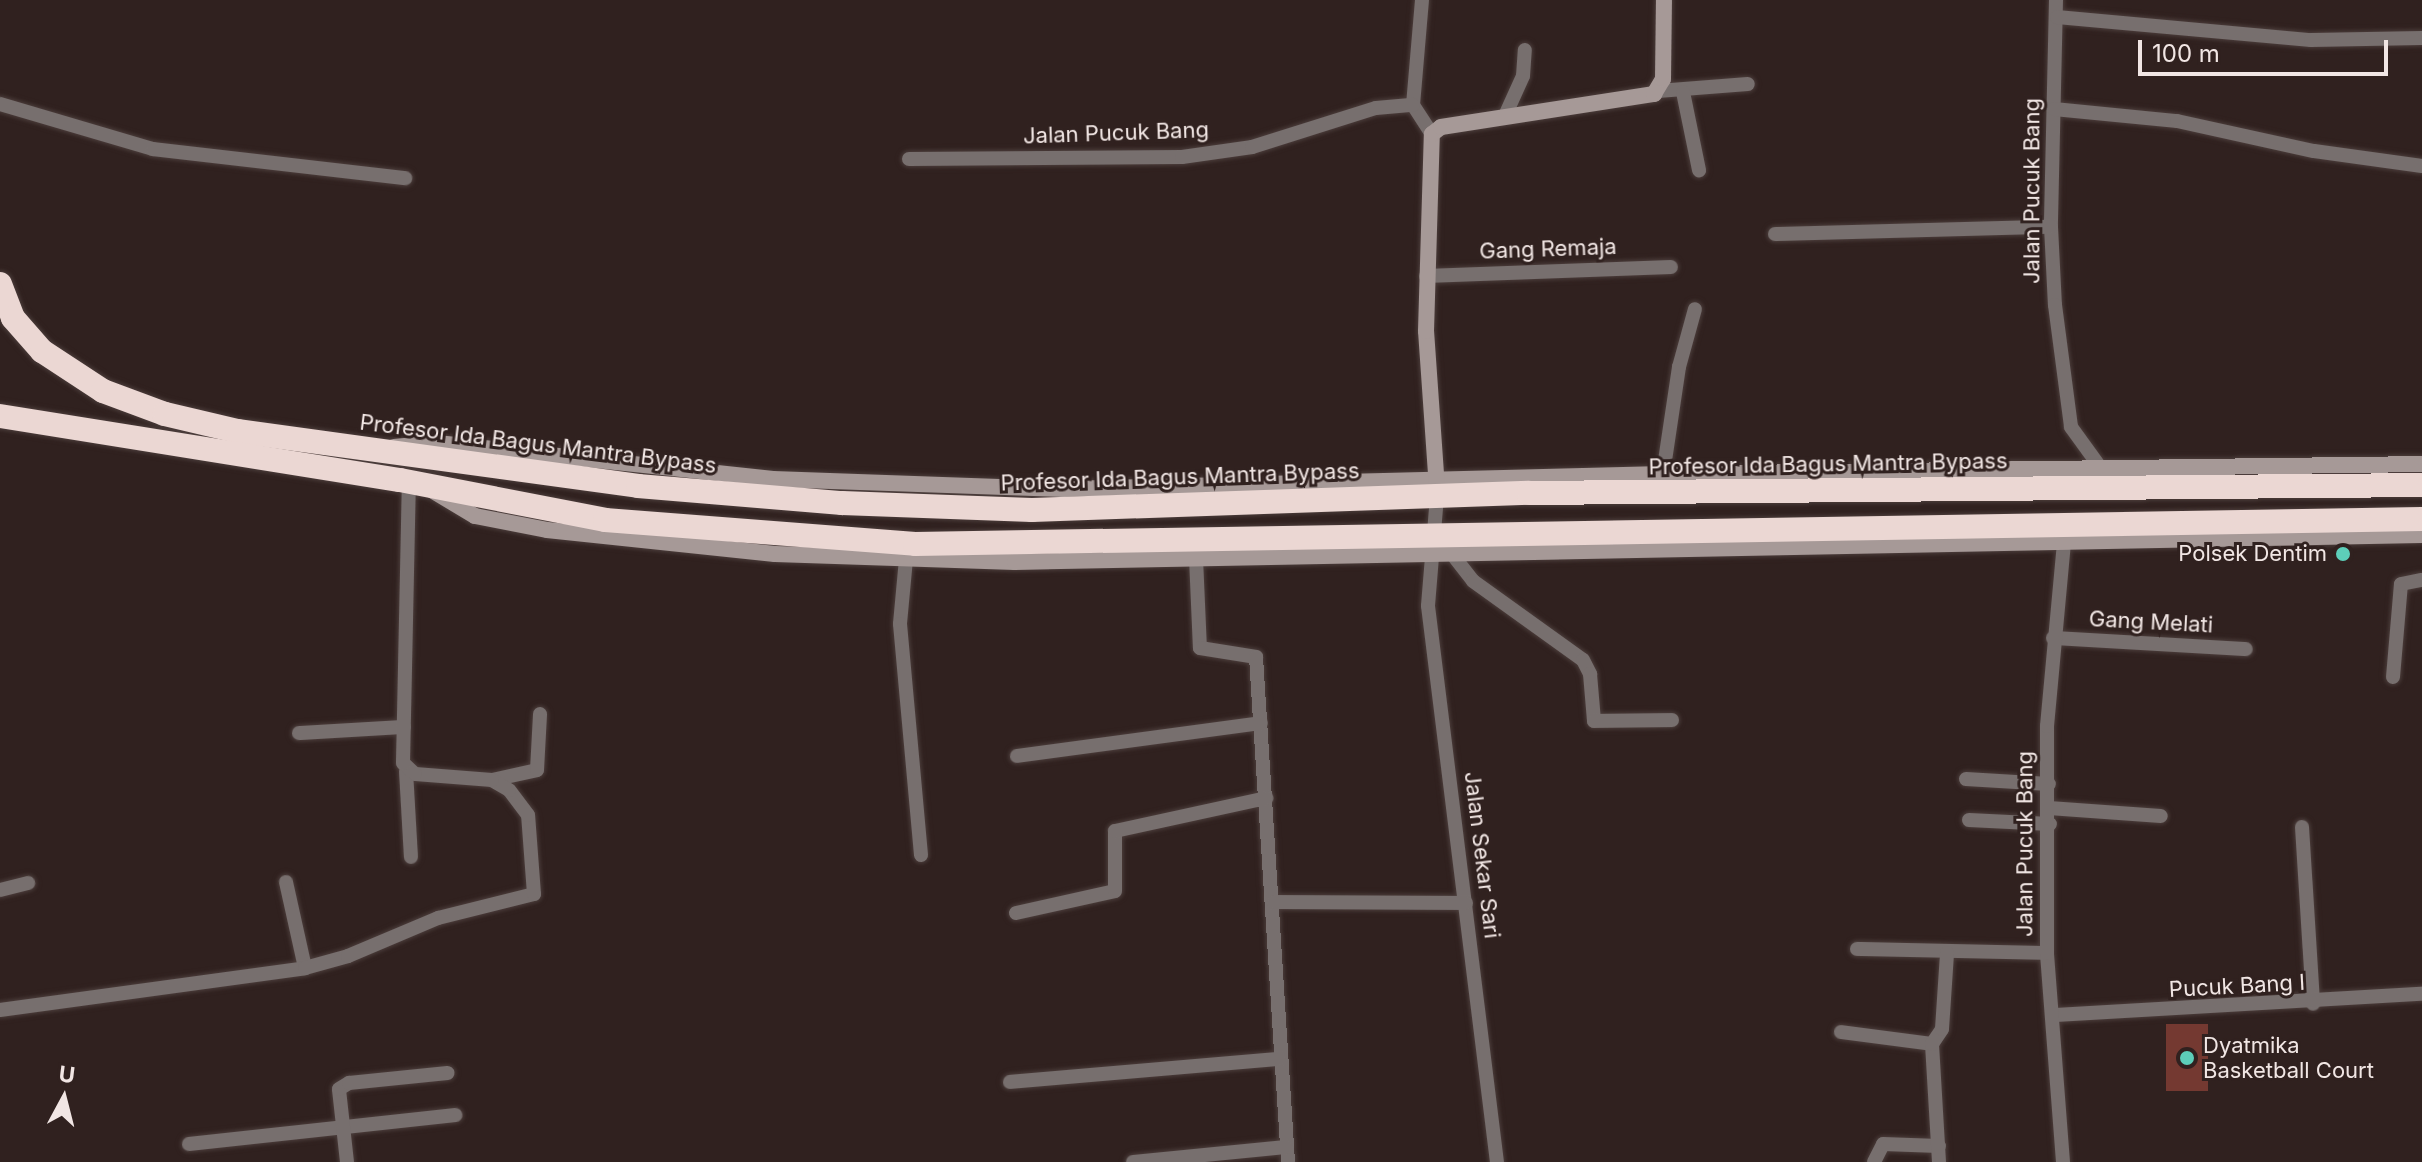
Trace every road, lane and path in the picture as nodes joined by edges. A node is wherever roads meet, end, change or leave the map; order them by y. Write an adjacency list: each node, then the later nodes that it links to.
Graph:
1 (1422, 0): 11 (street)
2 (1664, 0): 8 (street)
3 (2056, 0): 4 (street, Jalan Pucuk Bang)
4 (2057, 17): 5 (street); 12 (street, Jalan Pucuk Bang)
5 (2422, 38)
6 (1525, 50): 13 (street)
7 (1748, 84): 9 (street)
8 (1658, 91): 9 (street); 13 (street)
9 (1683, 92): 17 (street)
10 (0, 104): 18 (street)
11 (1413, 105): 14 (street); 15 (street, Jalan Pucuk Bang)
12 (2054, 109): 16 (street); 19 (street, Jalan Pucuk Bang)
13 (1504, 118): 14 (street)
14 (1432, 134): 22 (street)
15 (909, 159)
16 (2422, 166)
17 (1699, 170)
18 (405, 178)
19 (2051, 227): 20 (street); 28 (street, Jalan Pucuk Bang)
20 (1775, 234)
21 (1671, 267): 22 (street, Gang Remaja)
22 (1426, 276): 34 (street)
23 (0, 284): 26 (highway, Profesor Ida Bagus Mantra Bypass)
24 (1695, 309): 29 (street)
25 (0, 416): 31 (highway)
26 (386, 452): 31 (highway); 34 (highway, Profesor Ida Bagus Mantra Bypass)
27 (2422, 464): 28 (street)
28 (2100, 467): 30 (street)
29 (1663, 474): 30 (street); 34 (street)
30 (1889, 480): 33 (highway, Profesor Ida Bagus Mantra Bypass); 34 (highway, Profesor Ida Bagus Mantra Bypass)
31 (419, 485): 39 (highway); 41 (street); 49 (street)
32 (2422, 485): 33 (highway, Profesor Ida Bagus Mantra Bypass)
33 (2261, 486): 36 (highway)
34 (1437, 487): 39 (street, Jalan Sekar Sari)
35 (2422, 519): 36 (highway)
36 (2268, 522): 37 (highway)
37 (2065, 535): 38 (street); 39 (highway); 43 (street, Jalan Pucuk Bang)
38 (2422, 535)
39 (1441, 548): 40 (street); 47 (street); 68 (street, Jalan Sekar Sari)
40 (1196, 558): 41 (street); 48 (street)
41 (906, 559): 62 (street)
42 (2422, 580): 45 (street)
43 (2053, 638): 44 (street, Gang Melati); 55 (street, Jalan Pucuk Bang)
44 (2246, 649)
45 (2393, 677)
46 (540, 714): 54 (street)
47 (1672, 720)
48 (1261, 723): 51 (street); 56 (street)
49 (404, 727): 50 (street); 52 (street)
50 (299, 733)
51 (1017, 756)
52 (406, 771): 54 (street); 63 (street)
53 (1966, 779): 55 (street)
54 (492, 780): 73 (street)
55 (2049, 784): 57 (street, Jalan Pucuk Bang)
56 (1266, 798): 67 (street); 69 (street)
57 (2049, 808): 58 (street); 60 (street, Jalan Pucuk Bang)
58 (2161, 816)
59 (1969, 820): 60 (street)
60 (2050, 824): 72 (street, Jalan Pucuk Bang)
61 (2302, 827): 75 (street)
62 (921, 855)
63 (411, 857)
64 (286, 882): 73 (street)
65 (28, 883): 66 (street)
66 (0, 890)
67 (1274, 902): 68 (street); 80 (street)
68 (1466, 903): 90 (street, Jalan Sekar Sari)
69 (1016, 913)
70 (1857, 949): 71 (street)
71 (1947, 953): 72 (street); 79 (street)
72 (2047, 953): 77 (street, Jalan Pucuk Bang)
73 (305, 968): 76 (street)
74 (2422, 994): 75 (street, Pucuk Bang I)
75 (2313, 1004): 77 (street, Pucuk Bang I)
76 (0, 1010)
77 (2054, 1015): 93 (street, Jalan Pucuk Bang)
78 (1841, 1032): 79 (street)
79 (1932, 1044): 86 (street)
80 (1279, 1059): 82 (street); 87 (street)
81 (447, 1073): 84 (street)
82 (1010, 1082)
83 (455, 1115): 84 (street)
84 (340, 1130): 85 (street); 88 (street)
85 (189, 1144)
86 (1939, 1146): 91 (street); 92 (street)
87 (1287, 1155): 89 (street)
88 (347, 1162)
89 (1133, 1162)
90 (1497, 1162)
91 (1874, 1162)
92 (1939, 1162)
93 (2063, 1162)

